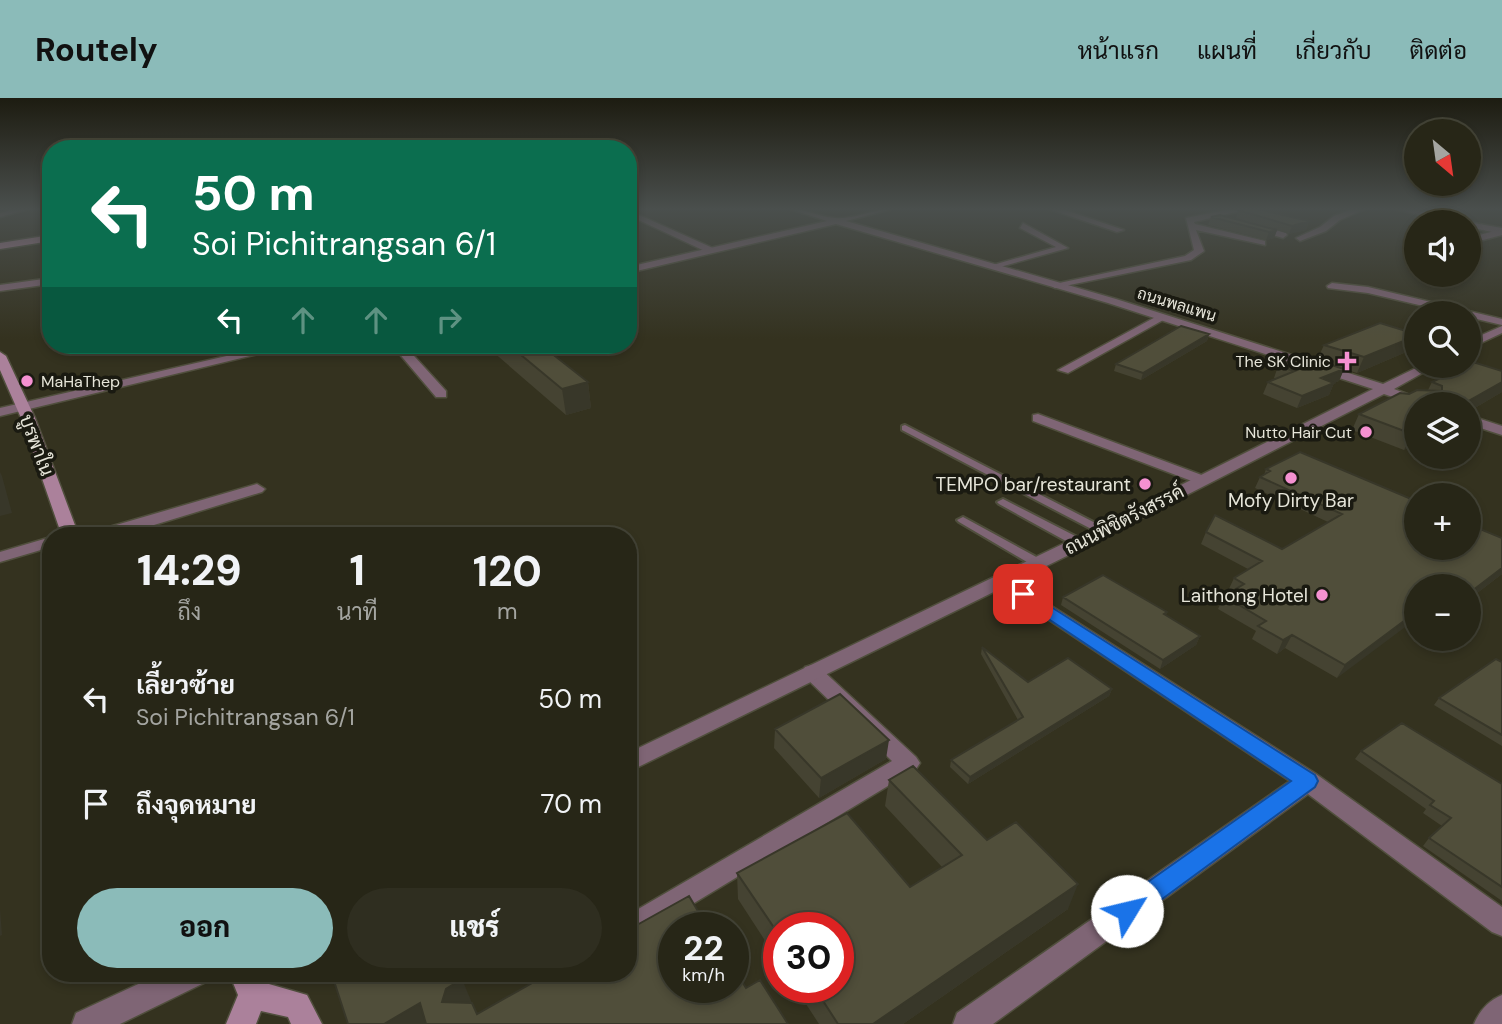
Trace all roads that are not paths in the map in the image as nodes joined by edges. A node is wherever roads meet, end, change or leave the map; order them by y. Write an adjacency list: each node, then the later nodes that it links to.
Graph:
1 (707, 252): 6 (street)
2 (944, 252): 5 (street, ถนนพลแพน)
3 (1050, 252): 5 (street)
4 (1197, 252): 8 (street)
5 (996, 267): 8 (street, ถนนพลแพน)
6 (637, 268)
7 (42, 282): 10 (street)
8 (1055, 285): 12 (street, ถนนพลแพน)
9 (1332, 285): 11 (street)
10 (0, 288)
11 (1413, 301)
12 (1161, 317): 20 (street); 22 (street, ถนนพลแพน)
13 (1481, 317): 14 (street)
14 (1502, 322)
15 (1502, 329): 16 (street)
16 (1481, 340)
17 (246, 354): 25 (street)
18 (406, 354): 23 (street)
19 (0, 356): 25 (main road, บูรพาใน)
20 (1064, 370)
21 (1404, 378): 22 (street, ถนนพิชิตรังสรรค์)
22 (1383, 388): 24 (street, ถนนพลแพน); 31 (street, ถนนพิชิตรังสรรค์)
23 (441, 394)
24 (1404, 396)
25 (23, 407): 26 (street); 35 (main road, บูรพาใน)
26 (0, 412)
27 (1038, 418): 31 (street)
28 (1481, 424): 30 (street)
29 (905, 428): 37 (lane)
30 (1502, 431)
31 (1202, 480): 37 (street, ถนนพิชิตรังสรรค์)
32 (257, 489): 36 (street)
33 (1003, 502): 38 (lane)
34 (963, 520): 41 (lane)
35 (68, 527)
36 (129, 527)
37 (1103, 531): 38 (street, ถนนพิชิตรังสรรค์)
38 (1079, 543): 41 (street, ถนนพิชิตรังสรรค์)
39 (42, 545): 40 (street)
40 (0, 557)
41 (1036, 562): 42 (street, ถนนพิชิตรังสรรค์)
42 (1001, 580): 43 (street, ถนนพิชิตรังสรรค์); 45 (street)
43 (812, 672): 44 (street, ถนนพิชิตรังสรรค์); 47 (street)
44 (637, 758)
45 (1308, 781): 46 (street); 54 (street)
46 (1502, 923)
47 (637, 925)
48 (175, 982): 51 (street)
49 (248, 984): 52 (main road); 53 (main road)
50 (1502, 1010): 55 (street)
51 (87, 1024)
52 (241, 1024)
53 (307, 1024)
54 (968, 1024)
55 (1489, 1024)

